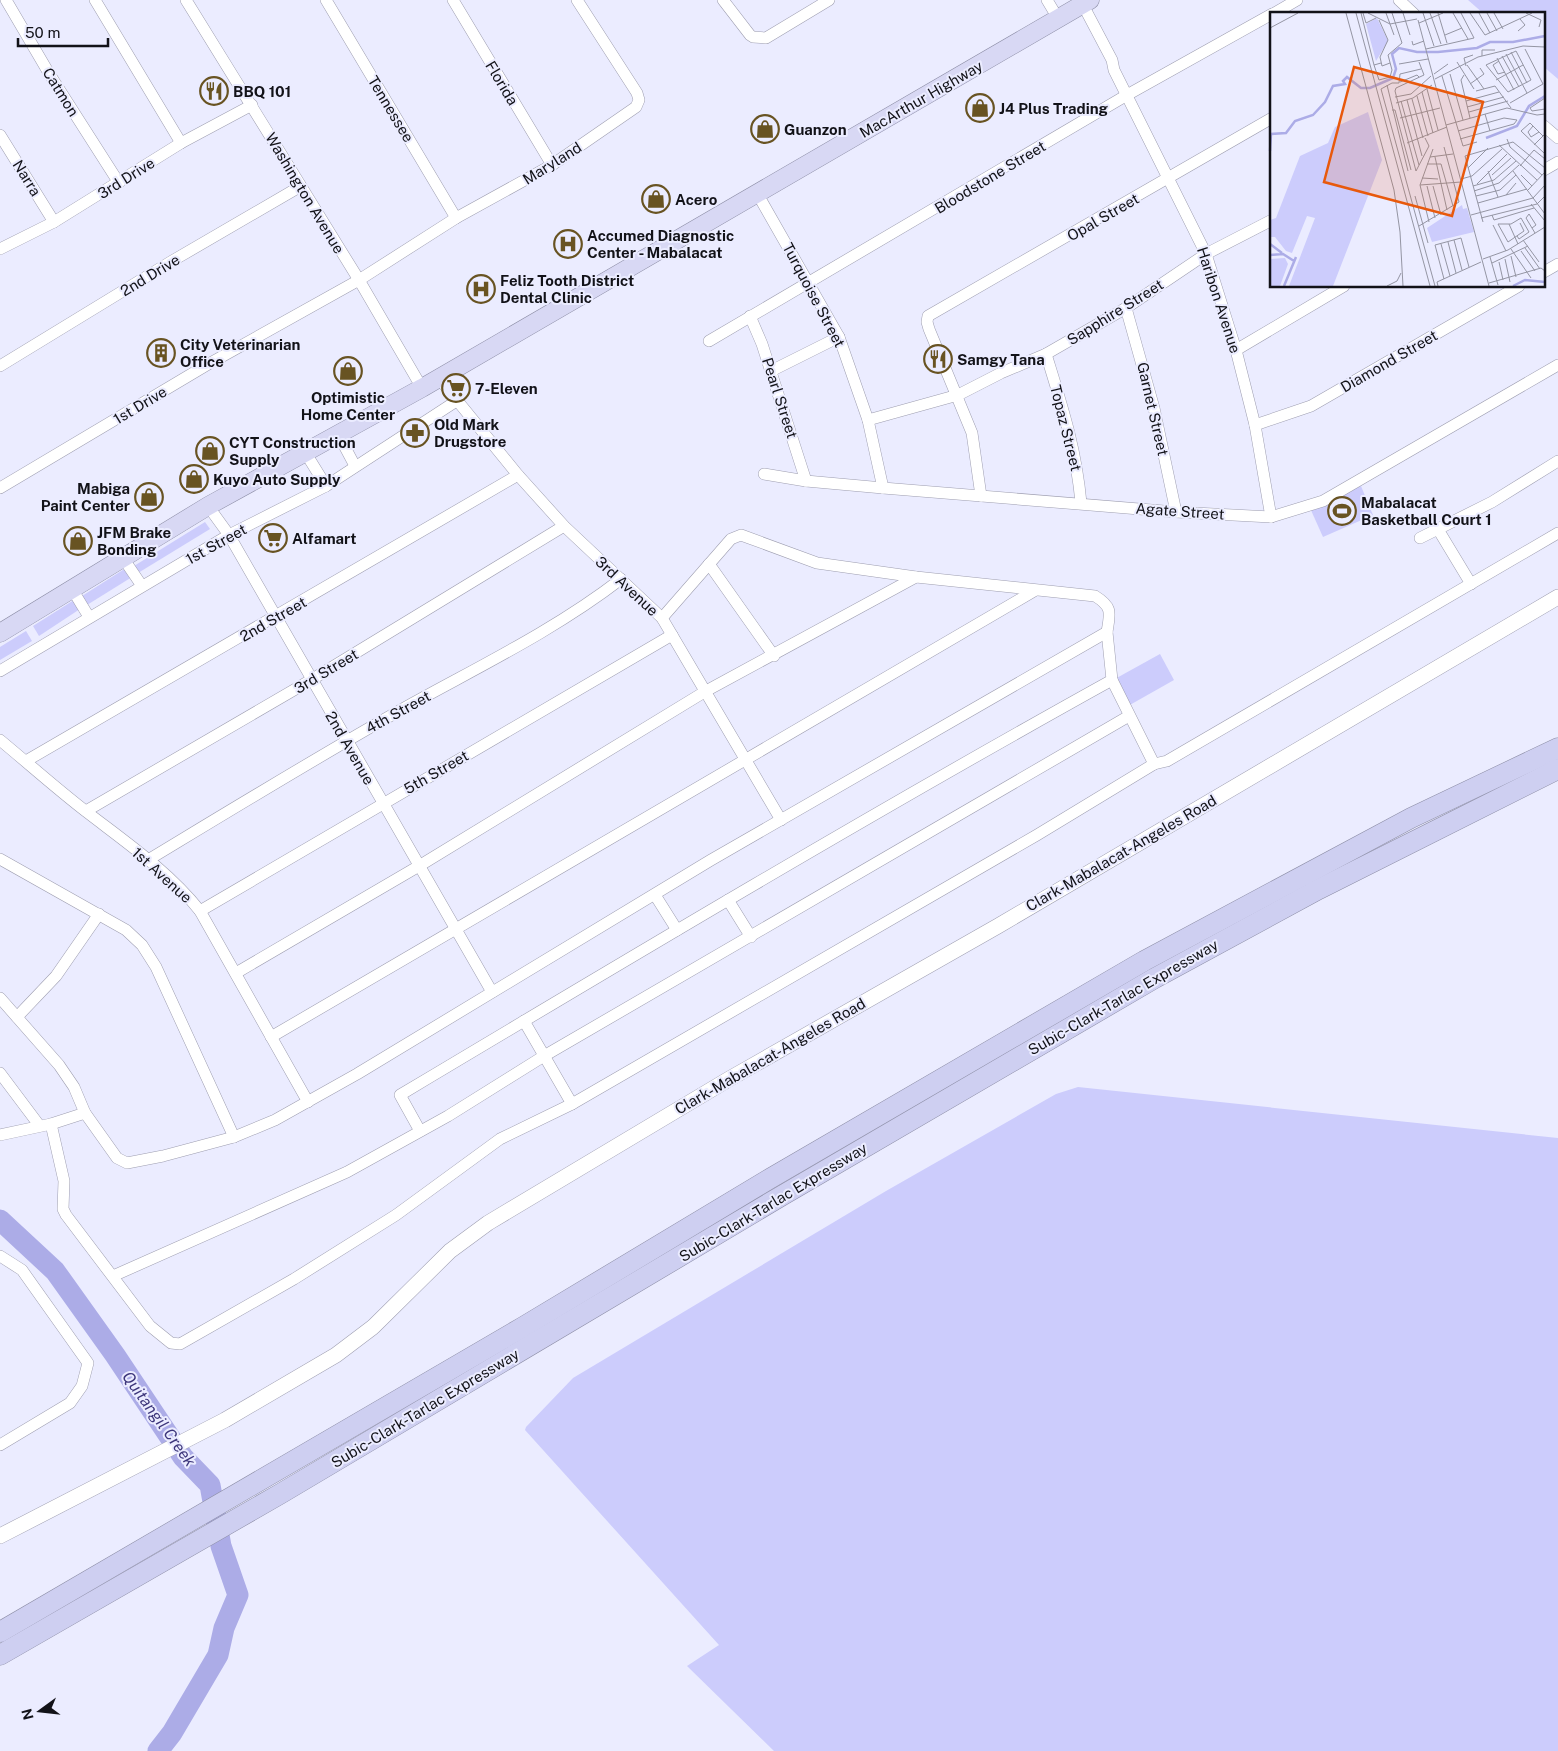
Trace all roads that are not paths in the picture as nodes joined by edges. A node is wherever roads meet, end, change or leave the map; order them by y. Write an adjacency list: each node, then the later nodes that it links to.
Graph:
1 (6, 0): 28 (street, Catmon)
2 (95, 0): 23 (street)
3 (186, 0): 18 (street, Washington Avenue)
4 (326, 0): 31 (street, Tennessee)
5 (453, 0): 25 (street, Florida)
6 (577, 0): 25 (street, Maryland)
7 (723, 0): 8 (street)
8 (829, 0)
9 (1047, 0): 16 (street)
10 (1297, 0): 13 (street, Bloodstone Street)
11 (1399, 0): 14 (street)
12 (1083, 4): 16 (highway, MacArthur Highway); 17 (street, Haribon Avenue)
13 (1276, 12)
14 (1412, 12)
15 (1270, 15): 17 (street, Bloodstone Street)
16 (1059, 20): 30 (highway, MacArthur Highway)
17 (1128, 95): 27 (street, Haribon Avenue); 39 (street, Bloodstone Street)
18 (252, 105): 23 (street, 3rd Drive); 29 (street, Washington Avenue)
19 (1270, 119): 27 (street, Opal Street)
20 (1546, 128): 22 (street)
21 (0, 135): 33 (street, Narra)
22 (1558, 138)
23 (181, 143): 28 (street, 3rd Drive)
24 (1558, 162): 26 (street)
25 (552, 165): 31 (street, Maryland)
26 (1546, 169)
27 (1169, 178): 35 (street, Haribon Avenue); 53 (street, Opal Street)
28 (119, 183): 33 (street, 3rd Drive)
29 (301, 186): 38 (street, Washington Avenue); 49 (street, 2nd Drive)
30 (757, 193): 39 (street, Turquoise Street); 51 (highway, MacArthur Highway)
31 (456, 218): 38 (street, Maryland)
32 (1270, 221): 35 (street, Sapphire Street)
33 (54, 222): 34 (street, 3rd Drive)
34 (0, 249)
35 (1206, 254): 42 (street, Sapphire Street); 46 (street, Haribon Avenue)
36 (1558, 264): 37 (street)
37 (1546, 271)
38 (358, 280): 52 (street, Washington Avenue); 65 (street, 1st Drive)
39 (809, 284): 43 (street, Bloodstone Street); 44 (street, Turquoise Street)
40 (1341, 288): 46 (street)
41 (1516, 288): 56 (street, Diamond Street)
42 (1126, 308): 47 (street, Sapphire Street); 70 (street, Garnet Street)
43 (750, 316): 45 (street, Bloodstone Street); 50 (street, Pearl Street)
44 (839, 337): 50 (street); 55 (street, Turquoise Street)
45 (708, 341)
46 (1236, 350): 56 (street, Haribon Avenue)
47 (1046, 354): 53 (street, Sapphire Street); 68 (street, Topaz Street)
48 (1558, 365): 71 (street, Agate Street)
49 (0, 366)
50 (771, 371): 63 (street, Pearl Street)
51 (438, 378): 52 (highway, MacArthur Highway); 54 (street, 3rd Avenue)
52 (422, 388): 57 (highway, MacArthur Highway)
53 (958, 395): 55 (street, Sapphire Street); 67 (street)
54 (458, 400): 60 (street, 1st Street); 62 (street, 3rd Avenue)
55 (868, 420): 66 (street, Turquoise Street)
56 (1255, 425): 71 (street, Haribon Avenue)
57 (338, 434): 58 (highway, MacArthur Highway); 60 (street)
58 (305, 452): 64 (street); 69 (highway, MacArthur Highway)
59 (1558, 461): 73 (street)
60 (355, 466): 64 (street, 1st Street)
61 (764, 474): 63 (street, Agate Street)
62 (518, 475): 72 (street, 3rd Avenue); 87 (street, 2nd Street)
63 (806, 481): 66 (street, Agate Street)
64 (326, 486): 75 (street, 1st Street)
65 (0, 488)
66 (882, 488): 67 (street, Agate Street)
67 (982, 496): 68 (street, Agate Street)
68 (1081, 503): 70 (street, Agate Street)
69 (208, 506): 75 (street, 2nd Avenue); 77 (highway, MacArthur Highway)
70 (1176, 512): 71 (street, Agate Street)
71 (1271, 517)
72 (564, 526): 80 (street, 3rd Avenue); 94 (street, 3rd Street)
73 (1439, 531): 76 (street); 81 (street)
74 (1558, 533): 81 (street)
75 (229, 535): 82 (street, 1st Street); 87 (street, 2nd Avenue)
76 (1420, 538)
77 (123, 558): 82 (street); 83 (highway, MacArthur Highway)
78 (709, 564): 79 (street); 88 (street); 92 (street)
79 (916, 577): 84 (street); 92 (street)
80 (621, 579): 88 (street, 3rd Avenue); 99 (street, 4th Street)
81 (1471, 584): 103 (street)
82 (142, 586): 86 (street, 1st Street)
83 (72, 589): 86 (street); 90 (highway, MacArthur Highway)
84 (1034, 590): 89 (street); 101 (street)
85 (1558, 597): 136 (main road, Clark-Mabalacat-Angeles Road)
86 (89, 617): 93 (street, 1st Street)
87 (276, 618): 94 (street, 2nd Avenue); 102 (street, 2nd Street)
88 (662, 618): 91 (street, 3rd Avenue)
89 (1107, 632): 95 (street); 107 (street)
90 (0, 633)
91 (672, 635): 96 (street, 3rd Avenue); 105 (street, 5th Street)
92 (774, 656): 96 (street)
93 (0, 671)
94 (311, 680): 99 (street, 2nd Avenue); 106 (street, 3rd Street)
95 (1112, 680): 97 (street); 112 (street)
96 (706, 691): 101 (street, 3rd Avenue); 110 (street)
97 (1130, 716): 103 (street); 117 (street)
98 (0, 740): 102 (street, 1st Avenue)
99 (347, 741): 105 (street, 2nd Avenue); 109 (street, 4th Street)
100 (1558, 748): 137 (highway, Subic-Clark-Tarlac Expressway)
101 (746, 760): 107 (street, 3rd Avenue); 115 (street)
102 (26, 761): 106 (street, 1st Avenue)
103 (1154, 764): 127 (street)
104 (1558, 769): 138 (highway, Subic-Clark-Tarlac Expressway)
105 (382, 803): 110 (street, 2nd Avenue); 113 (street, 5th Street)
106 (86, 811): 109 (street, 1st Avenue)
107 (780, 820): 111 (street)
108 (0, 859): 114 (street)
109 (148, 860): 113 (street, 1st Avenue)
110 (420, 866): 115 (street, 2nd Avenue); 118 (street)
111 (655, 895): 116 (street); 119 (street)
112 (728, 900): 116 (street); 117 (street)
113 (200, 911): 118 (street, 1st Avenue)
114 (100, 914): 121 (street); 132 (street)
115 (454, 928): 119 (street, 2nd Avenue); 123 (street)
116 (676, 930): 122 (street)
117 (751, 938): 124 (street)
118 (236, 974): 123 (street, 1st Avenue)
119 (492, 992): 126 (street)
120 (0, 998): 121 (street)
121 (17, 1017): 128 (street)
122 (524, 1021): 124 (street); 130 (street)
123 (271, 1037): 126 (street, 1st Avenue)
124 (544, 1056): 127 (street); 130 (street)
125 (0, 1073): 129 (street)
126 (308, 1102): 132 (street)
127 (572, 1104): 134 (street)
128 (85, 1113): 129 (street); 132 (street)
129 (45, 1124): 131 (street); 134 (street)
130 (420, 1131): 134 (street)
131 (0, 1135)
132 (234, 1137)
133 (0, 1256): 135 (street)
134 (113, 1276)
135 (0, 1445)
136 (0, 1536)
137 (0, 1632)
138 (0, 1655)

